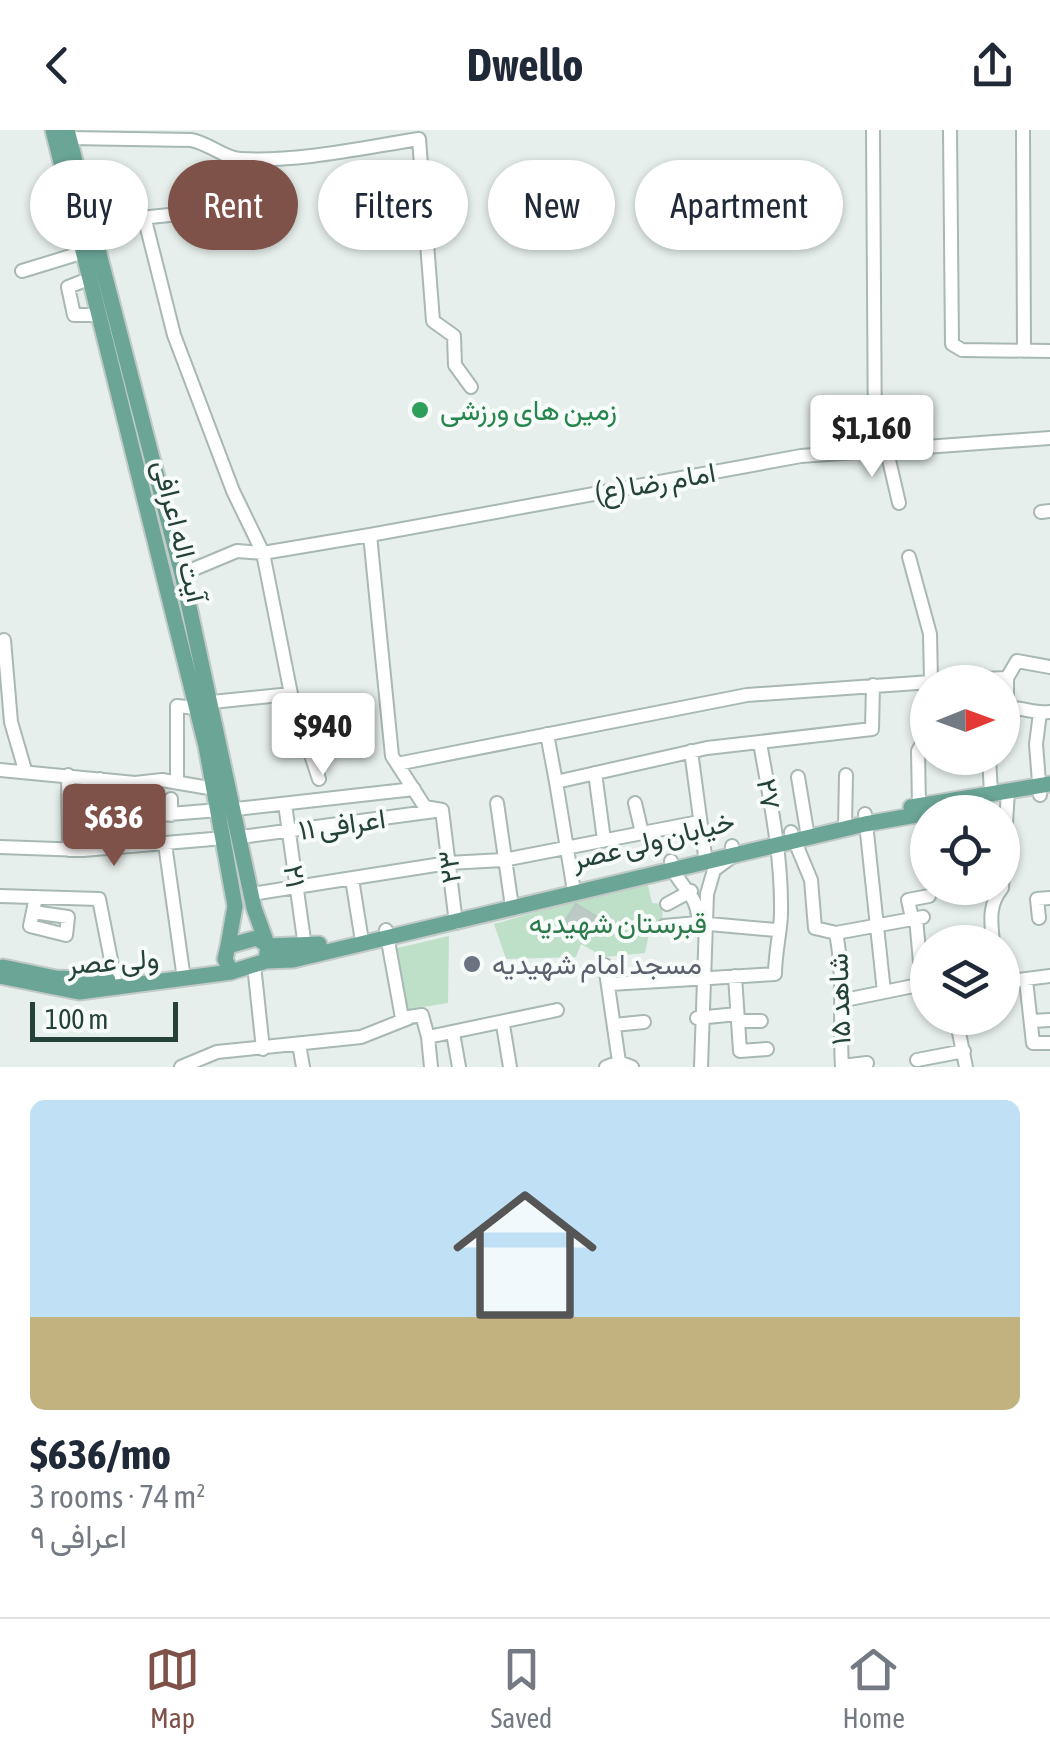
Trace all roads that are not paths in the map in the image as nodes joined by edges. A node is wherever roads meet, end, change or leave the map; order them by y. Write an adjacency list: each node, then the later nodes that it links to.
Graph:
1 (42, 130): 5 (street)
2 (874, 130): 17 (street)
3 (950, 130): 13 (street)
4 (1023, 130): 13 (street)
5 (61, 135): 6 (main road, آیت اله اعرافی); 15 (street)
6 (68, 160)
7 (148, 232): 20 (street)
8 (91, 250): 12 (main road, آیت اله اعرافی)
9 (84, 252): 10 (street); 11 (main road, آیت اله اعرافی)
10 (22, 271)
11 (90, 278): 12 (main road, آیت اله اعرافی); 12 (street)
12 (105, 315): 22 (main road, آیت اله اعرافی); 30 (main road, آیت اله اعرافی)
13 (1024, 351): 14 (street)
14 (1050, 352)
15 (472, 387)
16 (1050, 438): 17 (street, امام رضا (ع))
17 (880, 447): 18 (street); 19 (street, امام رضا (ع))
18 (899, 503)
19 (370, 535): 20 (street, امام رضا (ع)); 36 (street)
20 (263, 553): 22 (street, امام رضا (ع)); 29 (street)
21 (909, 558): 24 (street)
22 (182, 574): 30 (main road, آیت اله اعرافی)
23 (4, 640): 38 (street)
24 (931, 665)
25 (1015, 665): 26 (street)
26 (1050, 667)
27 (910, 683): 28 (street)
28 (873, 685): 33 (street); 34 (street)
29 (291, 694): 30 (street); 45 (street)
30 (205, 705): 46 (street); 49 (main road, آیت اله اعرافی); 61 (main road, آیت اله اعرافی)
31 (1020, 707): 32 (street)
32 (1045, 713): 51 (street)
33 (547, 734): 36 (street); 47 (street)
34 (760, 743): 35 (street); 71 (street, ۲۷)
35 (691, 752): 39 (street); 66 (street)
36 (397, 764): 50 (street)
37 (0, 770): 38 (street)
38 (24, 770): 40 (street)
39 (595, 773): 47 (street); 73 (street)
40 (68, 775): 44 (street); 78 (street)
41 (846, 775): 68 (street)
42 (990, 775): 52 (street)
43 (798, 777): 71 (street)
44 (100, 779): 48 (street); 60 (street)
45 (319, 779)
46 (177, 782): 48 (street); 49 (street)
47 (556, 782): 77 (street)
48 (135, 783): 60 (street)
49 (215, 789): 61 (main road, آیت اله اعرافی)
50 (414, 790): 55 (street); 62 (street)
51 (1045, 790): 54 (main road, خیابان ولی عصر)
52 (991, 793): 53 (main road, خیابان ولی عصر); 54 (main road, خیابان ولی عصر)
53 (984, 795)
54 (1009, 795)
55 (346, 797): 59 (street); 67 (street)
56 (171, 798): 64 (street)
57 (635, 802): 70 (street)
58 (498, 803): 81 (street)
59 (285, 804): 61 (street); 69 (street, ۲۱)
60 (132, 810): 64 (street); 75 (street)
61 (228, 810): 64 (street); 72 (main road, آیت اله اعرافی)
62 (442, 810): 67 (street, اعرافی ۱۱); 82 (street, ۲۳)
63 (910, 813): 65 (main road, خیابان ولی عصر)
64 (171, 815)
65 (865, 819): 68 (main road, خیابان ولی عصر); 101 (street)
66 (699, 822): 70 (street); 80 (street)
67 (351, 823): 69 (street, اعرافی ۱۱)
68 (844, 824): 71 (main road, خیابان ولی عصر)
69 (289, 832): 72 (street, اعرافی ۱۱); 86 (street, ۲۱)
70 (642, 833): 73 (street)
71 (791, 836): 79 (main road, خیابان ولی عصر); 104 (street); 105 (street, شاهد ۱۵)
72 (233, 838): 74 (street, اعرافی ۱۱); 92 (main road, آیت اله اعرافی); 96 (main road, آیت اله اعرافی)
73 (604, 840): 77 (street)
74 (165, 844): 75 (street, اعرافی ۱۱); 113 (street)
75 (134, 846): 78 (street, اعرافی ۱۱)
76 (0, 847): 78 (street, اعرافی ۱۱)
77 (567, 848): 81 (street); 85 (street)
78 (69, 850)
79 (733, 851): 80 (main road, خیابان ولی عصر); 100 (street)
80 (705, 858): 83 (main road, خیابان ولی عصر)
81 (503, 860): 82 (street); 91 (street)
82 (448, 862): 84 (street); 97 (street, ۲۳)
83 (672, 866): 85 (main road, خیابان ولی عصر); 87 (street); 97 (main road, خیابان ولی عصر)
84 (352, 880): 86 (street); 107 (street)
85 (573, 886): 91 (main road, خیابان ولی عصر)
86 (296, 887): 92 (street); 108 (street, ۲۱)
87 (691, 891): 93 (street); 100 (street)
88 (0, 896): 89 (street)
89 (36, 897): 95 (street); 118 (street)
90 (1050, 898): 99 (street)
91 (511, 900): 97 (main road, خیابان ولی عصر)
92 (253, 901): 96 (main road); 109 (main road, آیت اله اعرافی)
93 (667, 904)
94 (910, 905): 98 (street)
95 (33, 912)
96 (235, 914): 110 (main road, آیت اله اعرافی)
97 (455, 918): 106 (main road, خیابان ولی عصر)
98 (917, 918): 101 (street); 102 (street)
99 (1039, 918)
100 (702, 925): 103 (street); 104 (street); 117 (street)
101 (876, 925): 105 (street); 123 (street)
102 (918, 925)
103 (664, 926)
104 (776, 930): 115 (street)
105 (836, 933): 124 (street, شاهد ۱۵)
106 (386, 934): 107 (main road, خیابان ولی عصر); 109 (main road, خیابان ولی عصر); 126 (street)
107 (361, 935): 108 (main road, خیابان ولی عصر)
108 (305, 947): 109 (main road, خیابان ولی عصر)
109 (264, 953): 110 (main road); 110 (main road); 140 (street)
110 (228, 959): 113 (main road, ولی عصر); 114 (main road, ولی عصر)
111 (604, 965): 121 (street)
112 (0, 966): 118 (main road, ولی عصر)
113 (183, 972): 118 (main road, ولی عصر)
114 (0, 976)
115 (736, 976): 117 (street); 128 (street)
116 (1050, 976): 120 (street)
117 (700, 977): 121 (street); 127 (street)
118 (114, 980)
119 (1020, 980): 120 (street)
120 (1026, 980): 131 (street)
121 (610, 984): 134 (street)
122 (910, 987): 123 (street)
123 (884, 992): 124 (street)
124 (845, 1000): 147 (street, شاهد ۱۵)
125 (558, 1010): 133 (street)
126 (414, 1016): 137 (street); 139 (street)
127 (699, 1018): 128 (street); 154 (street)
128 (738, 1018): 130 (street); 141 (street)
129 (1050, 1020): 131 (street)
130 (762, 1021)
131 (1032, 1021): 138 (street)
132 (644, 1022): 134 (street)
133 (503, 1025): 135 (street); 153 (street)
134 (614, 1026): 146 (street)
135 (453, 1033): 137 (street); 152 (street)
136 (960, 1035): 143 (street)
137 (428, 1038): 151 (street)
138 (1050, 1043)
139 (299, 1044): 140 (street); 150 (street)
140 (263, 1049): 142 (street)
141 (767, 1049)
142 (244, 1050): 148 (street); 149 (street)
143 (964, 1051): 144 (street); 155 (street)
144 (917, 1060)
145 (867, 1063): 147 (street)
146 (619, 1065)
147 (842, 1066)
148 (181, 1067)
149 (247, 1067)
150 (302, 1067)
151 (432, 1067)
152 (459, 1067)
153 (510, 1067)
154 (697, 1067)
155 (966, 1067)

